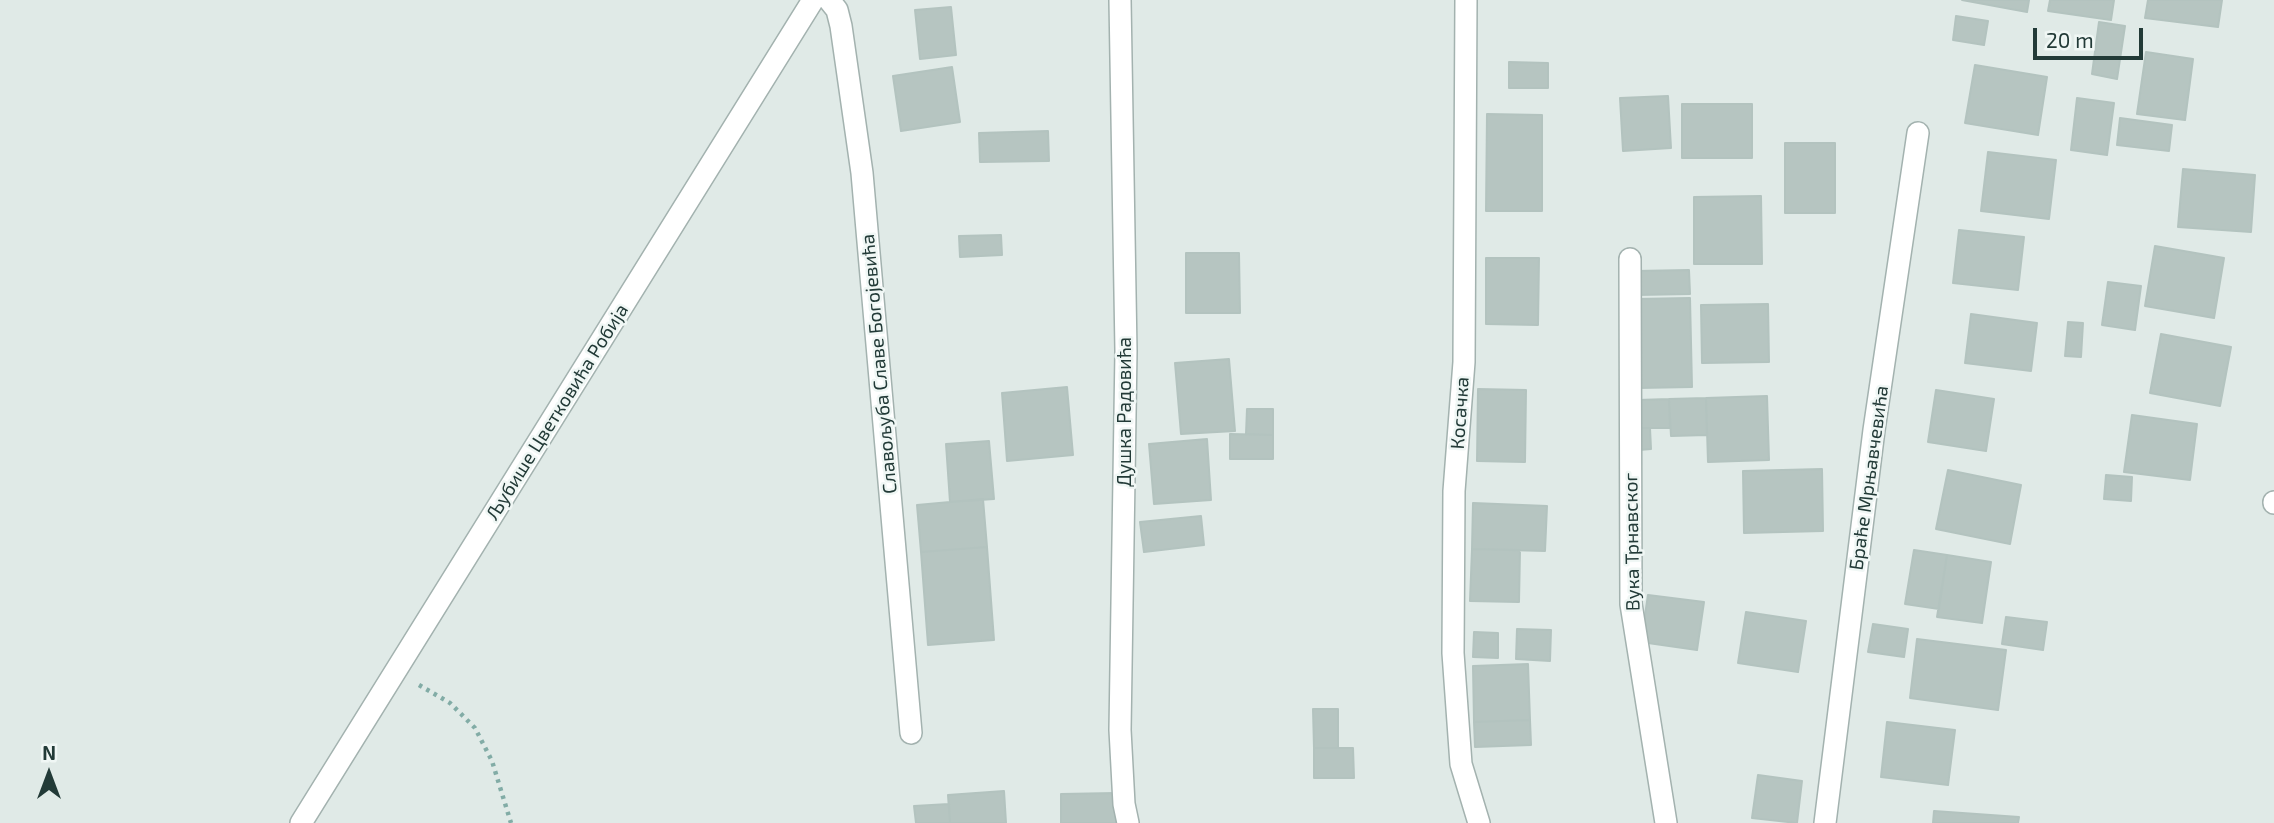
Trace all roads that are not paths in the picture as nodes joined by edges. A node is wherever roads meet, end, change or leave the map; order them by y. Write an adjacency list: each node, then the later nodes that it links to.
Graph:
1 (813, 0): 8 (street, Љубише Цветковића Робија)
2 (829, 0): 7 (street, Славољуба Славе Богојевића)
3 (1120, 0): 9 (street, Душка Радовића)
4 (1466, 0): 10 (street, Косачка)
5 (1919, 133): 12 (street, Браће Мрњавчевића)
6 (1630, 259): 11 (street, Вука Трнавског)
7 (911, 733)
8 (301, 823)
9 (1128, 823)
10 (1479, 823)
11 (1666, 823)
12 (1825, 823)

